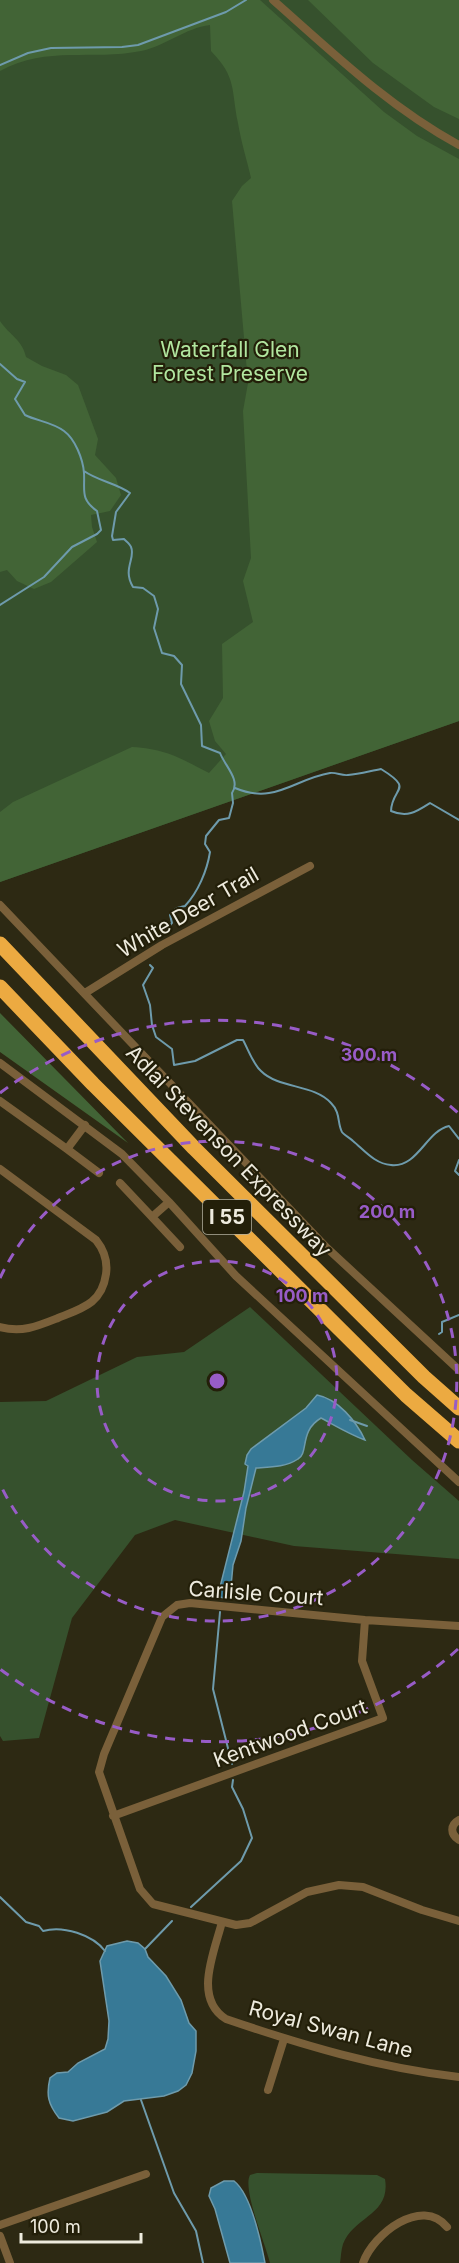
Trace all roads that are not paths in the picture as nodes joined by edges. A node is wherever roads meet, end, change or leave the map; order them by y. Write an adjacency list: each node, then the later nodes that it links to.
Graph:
1 (273, 0): 2 (street)
2 (459, 145)
3 (310, 866): 7 (street, White Deer Trail)
4 (0, 905): 7 (street)
5 (0, 944): 20 (highway, Adlai Stevenson Expressway / I 55)
6 (0, 987): 21 (highway, I 55)
7 (85, 993): 19 (street)
8 (2, 1068): 10 (street)
9 (0, 1101): 11 (street)
10 (86, 1125): 11 (street); 15 (street)
11 (67, 1149): 13 (street)
12 (0, 1169): 18 (street)
13 (99, 1173)
14 (120, 1183): 16 (street)
15 (169, 1202): 16 (street); 22 (street)
16 (152, 1217): 17 (street)
17 (180, 1247)
18 (0, 1327)
19 (459, 1370)
20 (459, 1407)
21 (459, 1441)
22 (459, 1482)
23 (365, 1620): 24 (street, Carlisle Court); 25 (street, Kentwood Court); 25 (street, Carlisle Court)
24 (459, 1626)
25 (113, 1816): 29 (street)
26 (459, 1820): 27 (street)
27 (459, 1840)
28 (459, 1921): 29 (street)
29 (222, 1923): 30 (street, Royal Swan Lane)
30 (285, 2038): 31 (street, Royal Swan Lane); 32 (street)
31 (459, 2077)
32 (268, 2090)
33 (146, 2174): 34 (street)
34 (0, 2225)
35 (447, 2227): 38 (street)
36 (0, 2236): 37 (street)
37 (10, 2263)
38 (363, 2263)

